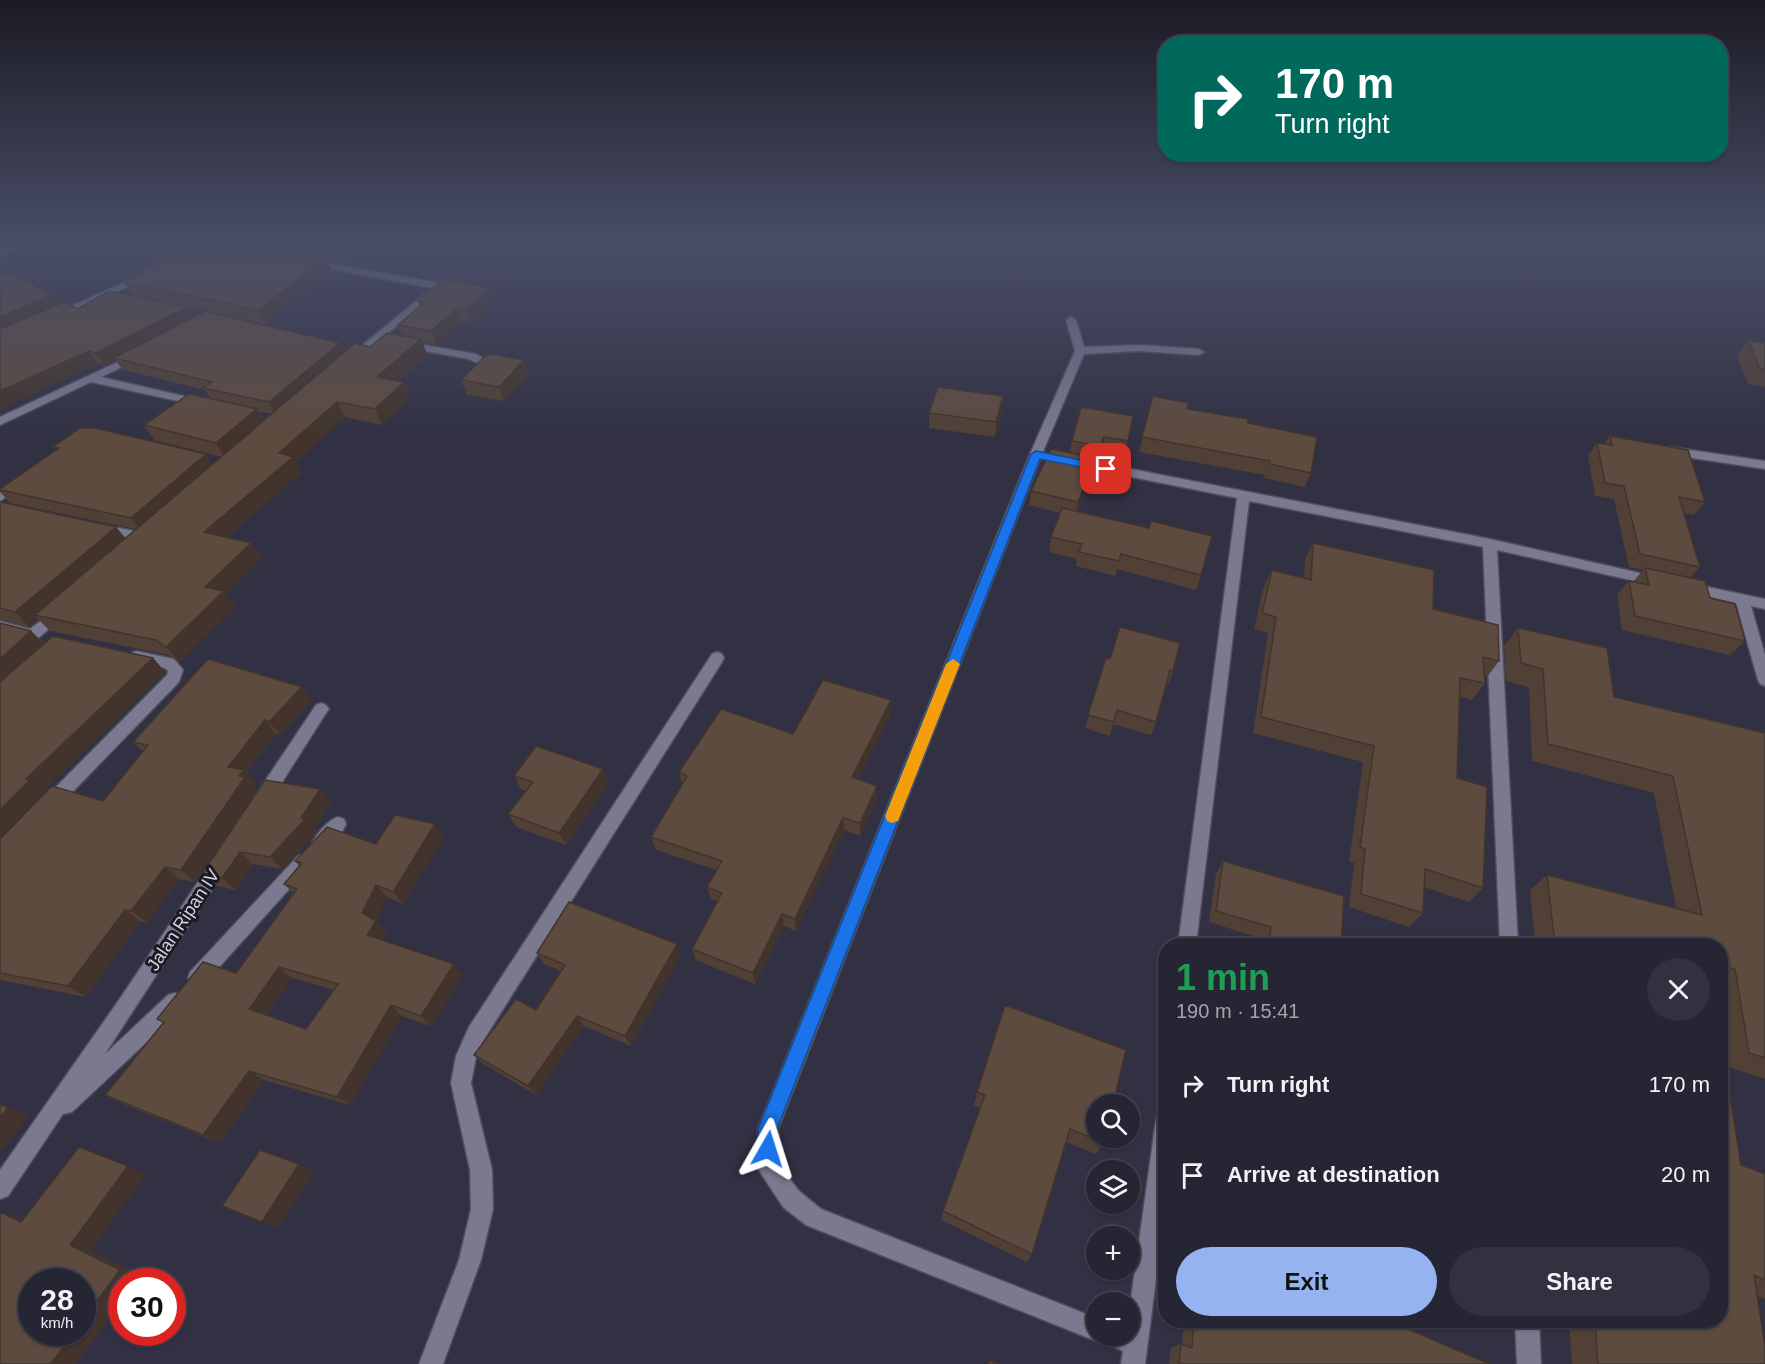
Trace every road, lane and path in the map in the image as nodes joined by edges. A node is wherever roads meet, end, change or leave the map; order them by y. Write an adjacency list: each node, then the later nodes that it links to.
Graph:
1 (74, 308): 3 (street)
2 (419, 308): 5 (street)
3 (51, 318)
4 (1071, 320): 7 (street)
5 (387, 342): 9 (street); 10 (street)
6 (146, 351): 11 (street)
7 (1080, 351): 8 (street); 15 (street)
8 (1199, 352)
9 (345, 364)
10 (489, 366)
11 (93, 379): 12 (street); 13 (street)
12 (210, 405)
13 (0, 421)
14 (1658, 449): 16 (street)
15 (1048, 457): 19 (street); 42 (street)
16 (1765, 465)
17 (29, 476): 18 (street)
18 (0, 497)
19 (1243, 497): 21 (street); 37 (street)
20 (89, 526): 22 (street)
21 (1490, 544): 24 (street); 38 (street)
22 (129, 552)
23 (72, 600): 27 (street)
24 (1742, 600): 25 (street); 31 (street)
25 (1765, 604)
26 (0, 627): 27 (street)
27 (32, 635): 28 (street)
28 (52, 640)
29 (126, 655): 33 (street)
30 (717, 658): 45 (street)
31 (1765, 680)
32 (321, 709): 34 (street)
33 (41, 813)
34 (250, 817)
35 (338, 824): 39 (street, Jalan Ripan IV)
36 (231, 847): 39 (street, Jalan Ripan IV)
37 (1188, 938)
38 (1509, 938)
39 (42, 1128): 41 (street, Jalan Ripan IV)
40 (1158, 1180): 44 (street)
41 (0, 1188)
42 (1086, 1325)
43 (1527, 1328): 46 (street)
44 (1135, 1354)
45 (431, 1364)
46 (1529, 1364)

